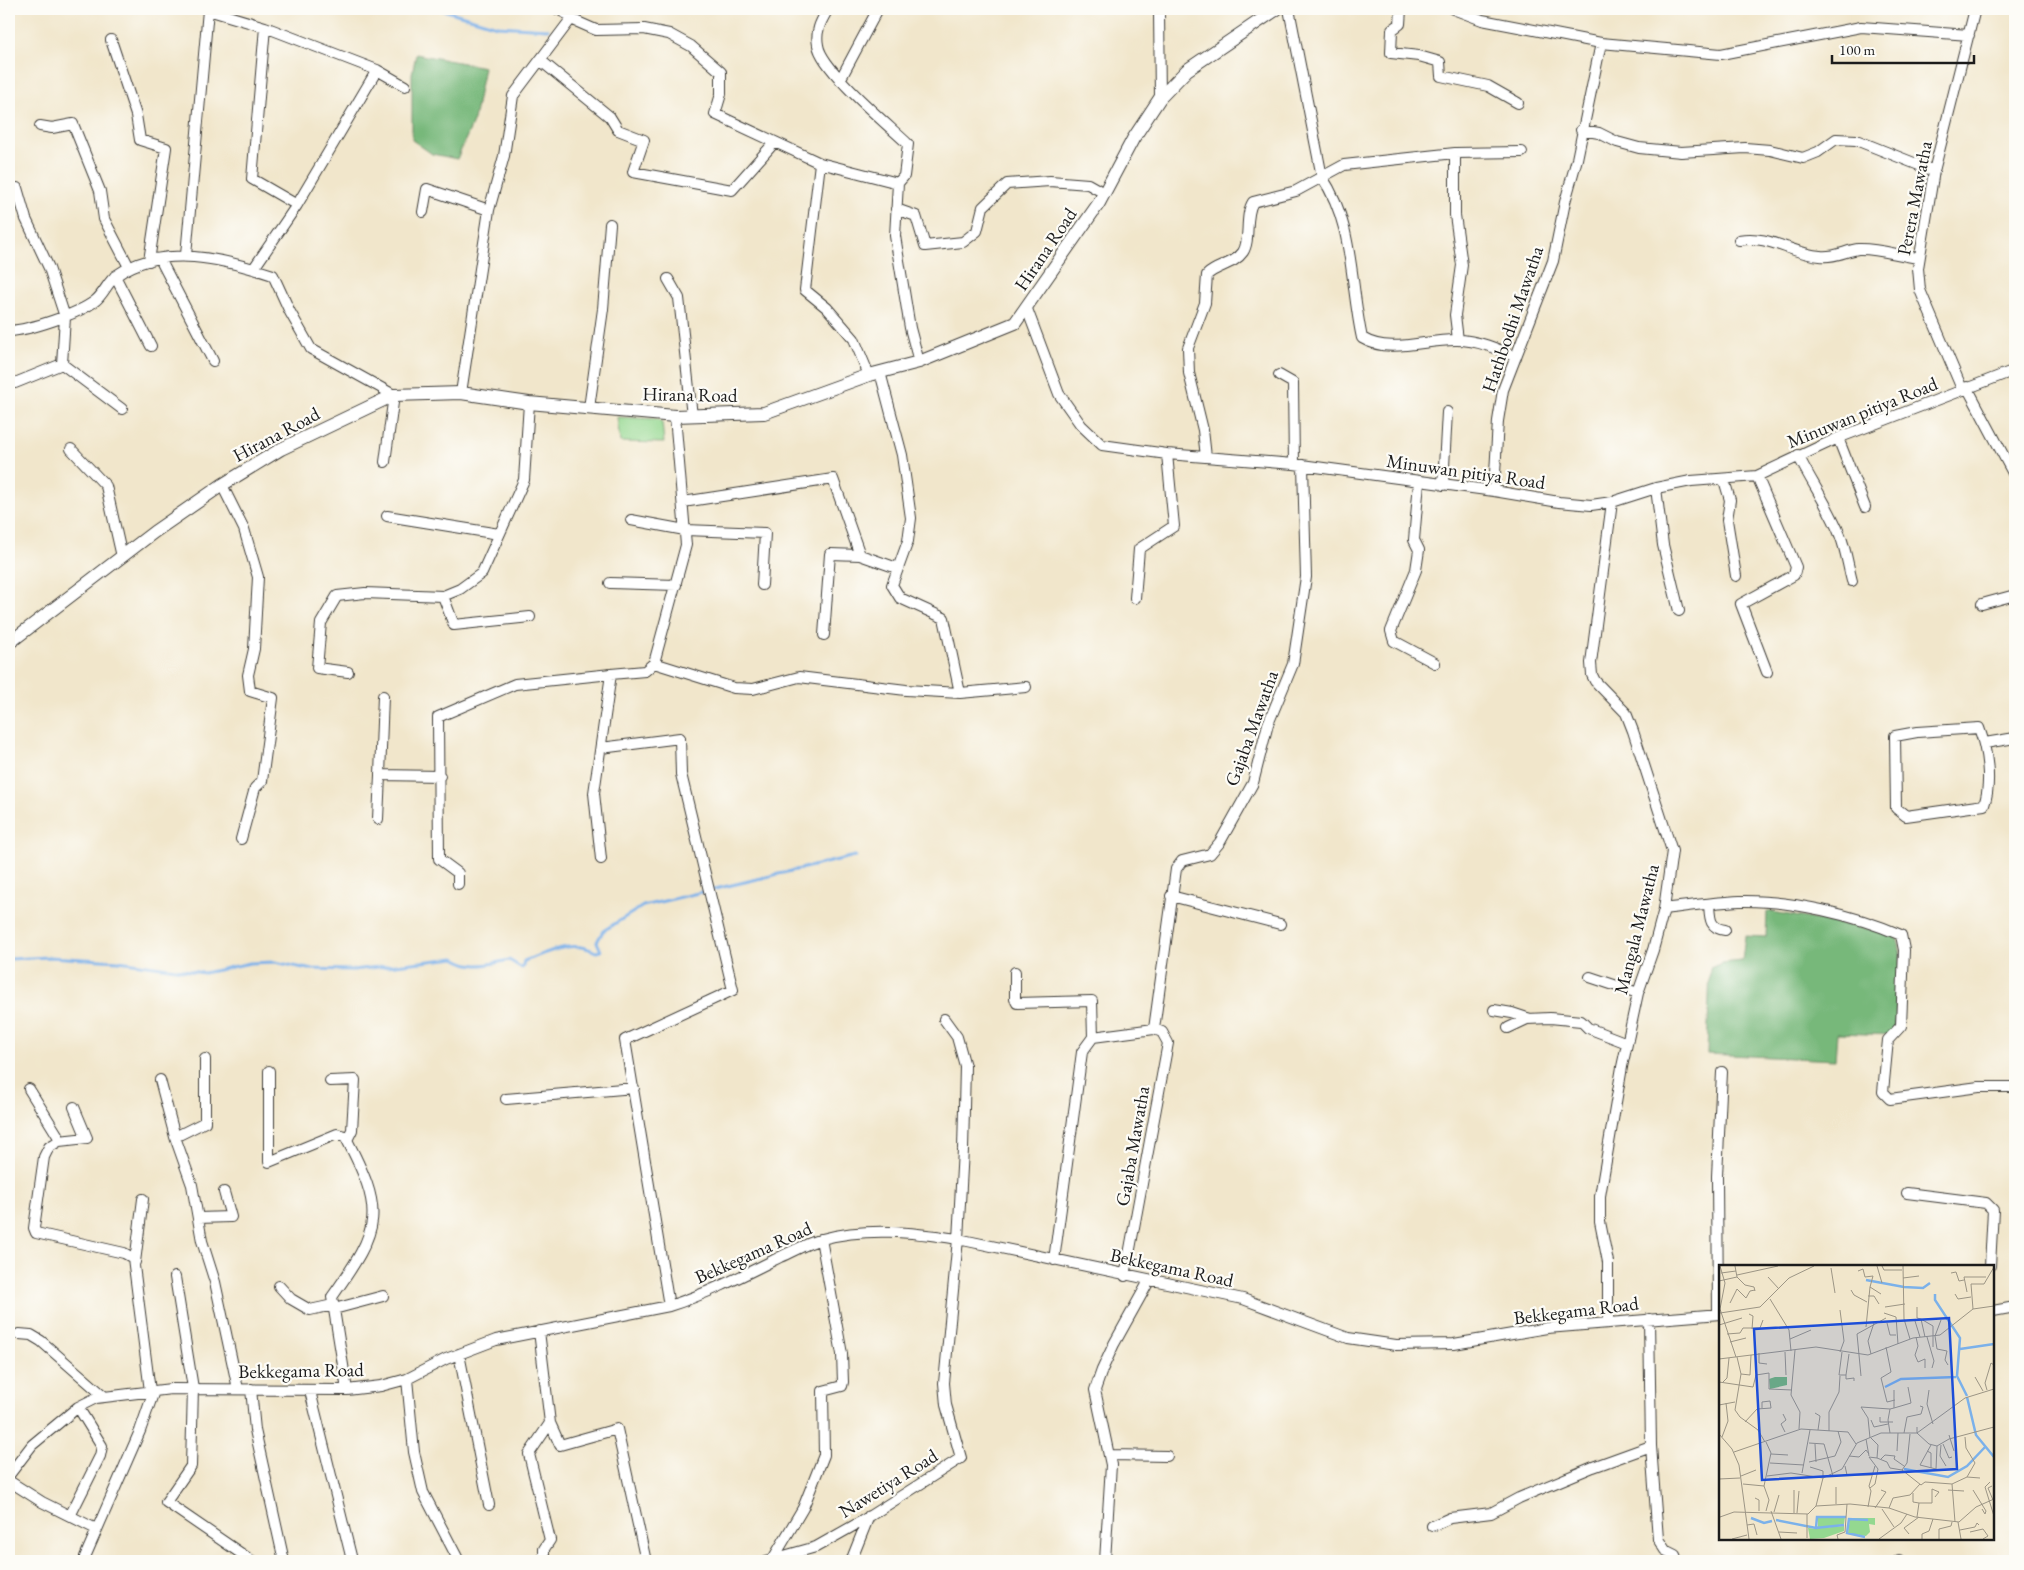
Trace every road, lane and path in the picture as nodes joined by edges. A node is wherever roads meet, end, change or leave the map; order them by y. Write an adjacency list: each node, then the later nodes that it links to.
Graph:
1 (557, 9): 10 (street)
2 (828, 9): 17 (street)
3 (878, 9): 17 (street)
4 (1155, 9): 19 (street)
5 (1277, 9): 19 (street, Hirana Road)
6 (1289, 9): 28 (street)
7 (1401, 9): 20 (street)
8 (1454, 9): 14 (street)
9 (1975, 9): 12 (street, Perera Mawatha)
10 (571, 19): 15 (street); 23 (street)
11 (265, 27): 16 (street); 32 (street); 38 (street)
12 (1969, 35): 14 (street); 27 (street, Perera Mawatha)
13 (112, 40): 40 (street)
14 (1601, 43): 22 (street, Hathbodhi Mawatha)
15 (540, 60): 23 (street); 33 (street)
16 (377, 70): 18 (street); 32 (street)
17 (840, 80): 29 (street)
18 (405, 86)
19 (1160, 98): 31 (street, Hirana Road)
20 (1518, 103)
21 (40, 126): 41 (street)
22 (1582, 130): 27 (street); 50 (street, Hathbodhi Mawatha)
23 (774, 143): 26 (street)
24 (1522, 152): 25 (street)
25 (1455, 153): 28 (street); 48 (street)
26 (820, 163): 29 (street); 55 (street)
27 (1934, 171): 39 (street, Perera Mawatha)
28 (1322, 177): 48 (street); 71 (street)
29 (898, 183): 34 (street)
30 (17, 188): 46 (street)
31 (1104, 194): 34 (street); 45 (street, Hirana Road)
32 (297, 205): 42 (street)
33 (489, 210): 35 (street); 59 (street)
34 (896, 210): 52 (street)
35 (423, 212)
36 (610, 224): 62 (street)
37 (1738, 240): 39 (street)
38 (186, 255): 40 (street); 42 (street)
39 (1919, 258): 58 (street, Perera Mawatha)
40 (154, 260): 41 (street); 51 (street)
41 (129, 268): 43 (street)
42 (254, 268): 60 (street)
43 (115, 276): 46 (street); 49 (street)
44 (668, 279): 66 (street)
45 (1027, 309): 52 (street, Hirana Road); 69 (street, Minuwan pitiya Road)
46 (65, 317): 47 (street); 53 (street)
47 (9, 331)
48 (1458, 340): 50 (street)
49 (151, 346)
50 (1516, 357): 81 (street, Hathbodhi Mawatha)
51 (213, 361)
52 (919, 362): 55 (street, Hirana Road)
53 (62, 364): 57 (street); 63 (street)
54 (2015, 370): 58 (street, Minuwan pitiya Road)
55 (875, 373): 66 (street, Hirana Road); 91 (street)
56 (1279, 375): 73 (street, Gajaba Mawatha)
57 (15, 383)
58 (1967, 387): 67 (street, Minuwan pitiya Road); 75 (street, Perera Mawatha)
59 (461, 393): 60 (street, Hirana Road); 61 (street, Hirana Road)
60 (394, 395): 72 (street); 79 (street, Hirana Road)
61 (530, 403): 62 (street, Hirana Road); 88 (street)
62 (589, 408): 65 (street, Hirana Road)
63 (122, 409)
64 (1447, 412): 78 (street)
65 (675, 416): 66 (street, Hirana Road); 82 (street)
66 (692, 416)
67 (1838, 438): 70 (street, Minuwan pitiya Road); 84 (street)
68 (71, 449): 90 (street)
69 (1167, 454): 71 (street, Minuwan pitiya Road); 99 (street)
70 (1798, 456): 74 (street, Minuwan pitiya Road); 93 (street)
71 (1206, 457): 73 (street, Minuwan pitiya Road)
72 (385, 462)
73 (1299, 465): 77 (street, Minuwan pitiya Road); 122 (street, Gajaba Mawatha)
74 (1756, 476): 76 (street, Minuwan pitiya Road); 108 (street)
75 (2015, 477)
76 (1724, 480): 80 (street, Minuwan pitiya Road); 92 (street)
77 (1419, 482): 78 (street, Minuwan pitiya Road); 106 (street)
78 (1443, 485): 81 (street, Minuwan pitiya Road)
79 (222, 486): 90 (street, Hirana Road); 119 (street)
80 (1656, 488): 83 (street, Minuwan pitiya Road); 101 (street)
81 (1494, 491): 83 (street, Minuwan pitiya Road)
82 (683, 502): 87 (street); 89 (street)
83 (1612, 502): 124 (street, Mangala Mawatha)
84 (1865, 507)
85 (388, 516): 88 (street)
86 (631, 520): 87 (street)
87 (685, 530): 95 (street); 96 (street)
88 (499, 534): 98 (street)
89 (860, 555): 91 (street); 103 (street)
90 (122, 557): 104 (street, Hirana Road)
91 (897, 568): 111 (street)
92 (1736, 576)
93 (1852, 581)
94 (610, 583): 95 (street)
95 (676, 585): 105 (street)
96 (762, 585)
97 (2015, 595): 100 (street)
98 (443, 596): 102 (street); 107 (street)
99 (1135, 598)
100 (1982, 604)
101 (1679, 611)
102 (530, 617)
103 (824, 635)
104 (9, 643)
105 (654, 663): 109 (street); 111 (street)
106 (1434, 663)
107 (348, 672)
108 (1767, 672)
109 (611, 674): 115 (street); 117 (street)
110 (1026, 687): 111 (street)
111 (960, 693)
112 (383, 696): 116 (street)
113 (2015, 738): 114 (street)
114 (1985, 743): 114 (street)
115 (601, 748): 120 (street); 143 (street)
116 (380, 774): 117 (street); 118 (street)
117 (440, 776): 121 (street)
118 (378, 820)
119 (241, 838)
120 (601, 859)
121 (458, 884)
122 (1171, 896): 125 (street); 134 (street, Gajaba Mawatha)
123 (1709, 904): 124 (street); 126 (street); 142 (street)
124 (1664, 908): 129 (street, Mangala Mawatha)
125 (1280, 924)
126 (1725, 930)
127 (1015, 972): 135 (street)
128 (1590, 977): 129 (street)
129 (1638, 993): 136 (street, Mangala Mawatha)
130 (1494, 1010): 132 (street)
131 (944, 1019): 155 (street)
132 (1530, 1019): 133 (street); 136 (street)
133 (1508, 1028)
134 (1154, 1029): 135 (street); 159 (street, Gajaba Mawatha)
135 (1092, 1037): 156 (street)
136 (1627, 1043): 170 (street, Mangala Mawatha)
137 (205, 1059): 147 (street)
138 (269, 1071): 148 (street)
139 (1722, 1072): 168 (street)
140 (160, 1080): 147 (street)
141 (330, 1081): 148 (street)
142 (2015, 1087)
143 (634, 1088): 145 (street); 164 (street)
144 (29, 1089): 149 (street)
145 (506, 1099)
146 (74, 1108): 149 (street)
147 (175, 1137): 153 (street)
148 (347, 1140): 165 (street)
149 (59, 1141): 157 (street)
150 (224, 1192): 153 (street)
151 (1907, 1193): 158 (street)
152 (143, 1199): 157 (street)
153 (198, 1218): 176 (street)
154 (821, 1239): 155 (street, Bekkegama Road); 164 (street, Bekkegama Road); 197 (street)
155 (958, 1239): 156 (street, Bekkegama Road); 191 (street, Nawetiya Road)
156 (1054, 1260): 159 (street, Bekkegama Road)
157 (134, 1262): 180 (street)
158 (1990, 1265)
159 (1126, 1276): 161 (street, Bekkegama Road)
160 (175, 1277): 175 (street)
161 (1149, 1281): 170 (street, Bekkegama Road); 185 (street)
162 (279, 1286): 165 (street)
163 (383, 1296): 165 (street)
164 (669, 1306): 171 (street, Bekkegama Road)
165 (334, 1307): 179 (street)
166 (2015, 1307): 167 (street)
167 (1994, 1311)
168 (1719, 1314): 169 (street, Bekkegama Road)
169 (1649, 1319): 170 (street, Bekkegama Road); 184 (street)
170 (1608, 1322)
171 (539, 1331): 173 (street, Bekkegama Road); 183 (street)
172 (20, 1334): 181 (street)
173 (459, 1354): 174 (street, Bekkegama Road); 189 (street)
174 (407, 1380): 179 (street, Bekkegama Road); 200 (street)
175 (193, 1388): 176 (street, Bekkegama Road); 180 (street, Bekkegama Road); 198 (street)
176 (238, 1389): 177 (street, Bekkegama Road)
177 (251, 1390): 178 (street, Bekkegama Road); 199 (street)
178 (310, 1390): 179 (street, Bekkegama Road); 194 (street)
179 (347, 1390)
180 (152, 1391): 181 (street, Bekkegama Road); 193 (street)
181 (106, 1397): 182 (street, Bekkegama Road)
182 (78, 1407): 187 (street, Bekkegama Road); 190 (street)
183 (550, 1423): 196 (street); 201 (street)
184 (1651, 1446): 192 (street); 204 (street)
185 (1110, 1455): 186 (street); 203 (street)
186 (1167, 1456)
187 (9, 1475)
188 (9, 1481): 190 (street)
189 (488, 1505)
190 (70, 1516): 193 (street)
191 (869, 1516): 197 (street, Nawetiya Road); 202 (street)
192 (1432, 1526)
193 (96, 1529): 195 (street)
194 (351, 1556)
195 (85, 1557)
196 (645, 1557)
197 (770, 1560)
198 (252, 1561)
199 (284, 1561)
200 (459, 1561)
201 (544, 1561)
202 (851, 1561)
203 (1105, 1561)
204 (1677, 1561)

